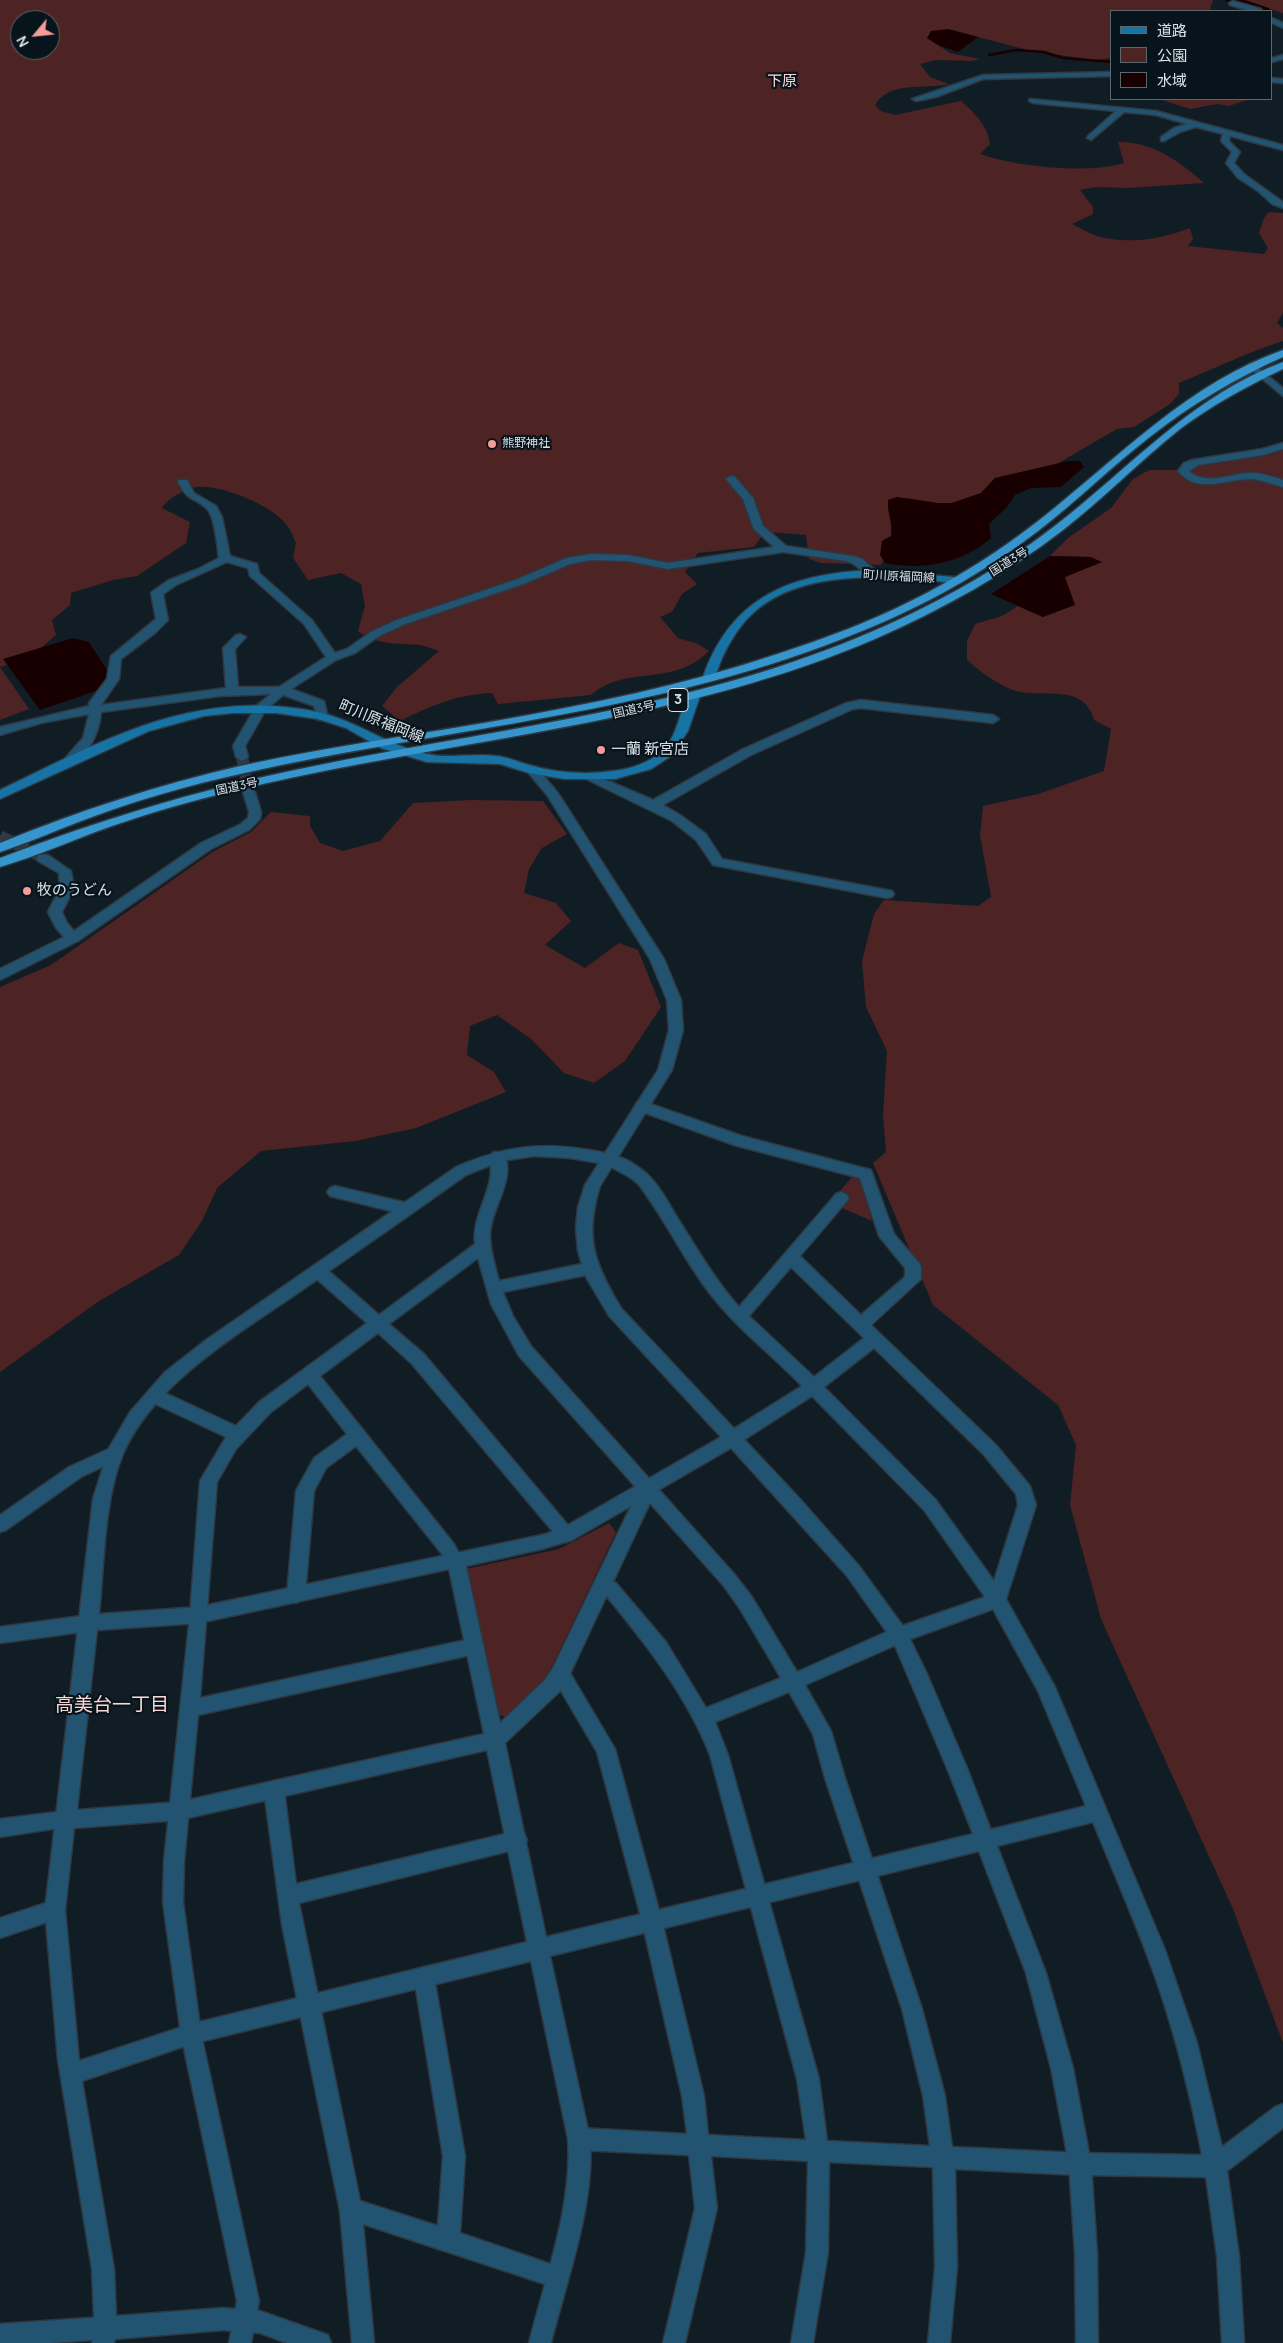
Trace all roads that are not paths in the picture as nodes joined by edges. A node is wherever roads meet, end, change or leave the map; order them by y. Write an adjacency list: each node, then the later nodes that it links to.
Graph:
1 (1233, 3): 2 (street)
2 (1255, 10)
3 (1110, 74): 4 (street)
4 (916, 100)
5 (1033, 102): 6 (street)
6 (1121, 111): 7 (street); 9 (street)
7 (1196, 124): 8 (street); 10 (street)
8 (1226, 134): 11 (street); 12 (street)
9 (1091, 138)
10 (1164, 139)
11 (1283, 148)
12 (1283, 205)
13 (1283, 353): 15 (highway, 国道3号 / 3)
14 (1283, 365): 16 (highway, 国道3号 / 3)
15 (1252, 366): 16 (street); 25 (highway, 国道3号 / 3)
16 (1262, 375): 17 (street); 31 (highway, 国道3号 / 3)
17 (1283, 393)
18 (1283, 446): 21 (street)
19 (731, 479): 22 (street)
20 (183, 482): 23 (street)
21 (1283, 484)
22 (784, 548): 24 (street); 27 (street)
23 (225, 559): 27 (street); 32 (street)
24 (873, 573): 25 (main road, 町川原福岡線); 28 (main road, 町川原福岡線)
25 (954, 580): 28 (highway, 国道3号 / 3)
26 (240, 637): 30 (street)
27 (332, 658): 29 (street)
28 (709, 677): 37 (highway, 国道3号 / 3)
29 (281, 691): 30 (street); 33 (street); 34 (street)
30 (232, 692): 32 (street)
31 (694, 696): 38 (highway, 国道3号 / 3); 42 (main road, 町川原福岡線)
32 (95, 708): 36 (street); 40 (street)
33 (260, 709): 34 (main road, 町川原福岡線); 39 (street); 40 (main road, 町川原福岡線)
34 (322, 717): 37 (main road, 町川原福岡線)
35 (993, 719): 45 (street)
36 (0, 731)
37 (380, 743): 38 (main road, 町川原福岡線); 46 (highway, 国道3号 / 3)
38 (410, 752): 41 (main road, 町川原福岡線); 48 (highway, 国道3号 / 3)
39 (242, 757)
40 (64, 765): 44 (main road, 町川原福岡線)
41 (532, 770): 42 (main road, 町川原福岡線); 52 (street)
42 (588, 777): 45 (street)
43 (249, 792): 50 (street)
44 (0, 795)
45 (652, 806): 49 (street)
46 (0, 848)
47 (44, 858): 50 (street)
48 (0, 863)
49 (887, 894)
50 (73, 938): 51 (street)
51 (0, 975)
52 (642, 1106): 54 (street); 65 (street)
53 (498, 1156): 54 (street); 57 (street); 58 (street)
54 (610, 1160): 60 (street); 63 (street)
55 (335, 1192): 57 (street)
56 (841, 1198): 59 (street)
57 (407, 1208): 61 (street)
58 (484, 1246): 62 (street); 64 (street)
59 (792, 1258): 63 (street); 65 (street)
60 (591, 1268): 62 (street); 72 (street)
61 (318, 1271): 64 (street); 69 (street)
62 (493, 1288): 74 (street)
63 (739, 1317): 68 (street)
64 (379, 1324): 67 (street); 76 (street)
65 (860, 1325): 66 (street)
66 (874, 1339): 68 (street); 80 (street)
67 (310, 1375): 70 (street); 71 (street)
68 (813, 1387): 72 (street); 80 (street)
69 (155, 1396): 70 (street); 73 (street)
70 (238, 1435): 81 (street)
71 (358, 1435): 77 (street); 79 (street)
72 (733, 1438): 74 (street); 84 (street)
73 (115, 1453): 75 (street); 82 (street)
74 (648, 1489): 76 (street); 78 (street); 87 (street)
75 (0, 1525)
76 (566, 1535): 77 (street)
77 (454, 1561): 79 (street); 85 (street)
78 (602, 1584): 86 (street); 89 (street)
79 (296, 1594): 81 (street)
80 (997, 1600): 84 (street); 93 (street)
81 (199, 1615): 82 (street); 88 (street)
82 (89, 1623): 83 (street); 94 (street)
83 (0, 1635)
84 (898, 1635): 87 (street); 97 (street)
85 (475, 1646): 88 (street); 90 (street)
86 (560, 1674): 90 (street); 102 (street)
87 (793, 1682): 89 (street); 98 (street)
88 (190, 1709): 92 (street)
89 (703, 1718): 99 (street)
90 (495, 1740): 91 (street); 96 (street)
91 (274, 1790): 92 (street); 100 (street)
92 (179, 1811): 94 (street); 107 (street)
93 (1098, 1812): 97 (street); 115 (street)
94 (65, 1820): 95 (street); 101 (street)
95 (0, 1828)
96 (517, 1840): 100 (street); 104 (street)
97 (985, 1840): 98 (street); 114 (street)
98 (866, 1869): 99 (street); 113 (street)
99 (759, 1895): 102 (street); 112 (street)
100 (287, 1896): 106 (street)
101 (54, 1910): 103 (street); 108 (street)
102 (652, 1921): 104 (street); 111 (street)
103 (0, 1928)
104 (540, 1948): 105 (street); 110 (street)
105 (424, 1977): 106 (street); 117 (street)
106 (308, 2005): 107 (street); 116 (street)
107 (192, 2034): 108 (street); 119 (street)
108 (70, 2074): 121 (street)
109 (1283, 2115): 115 (street)
110 (579, 2139): 111 (street); 118 (street)
111 (699, 2145): 112 (street); 126 (street)
112 (818, 2151): 113 (street); 127 (street)
113 (942, 2157): 114 (street); 128 (street)
114 (1080, 2164): 115 (street); 129 (street)
115 (1215, 2166): 130 (street)
116 (351, 2211): 117 (street); 124 (street)
117 (448, 2240): 118 (street)
118 (557, 2277): 125 (street)
119 (244, 2321): 121 (street); 122 (street); 123 (street)
120 (0, 2335): 121 (street)
121 (104, 2335)
122 (240, 2343)
123 (320, 2343)
124 (363, 2343)
125 (540, 2343)
126 (674, 2343)
127 (802, 2343)
128 (939, 2343)
129 (1087, 2343)
130 (1232, 2343)

